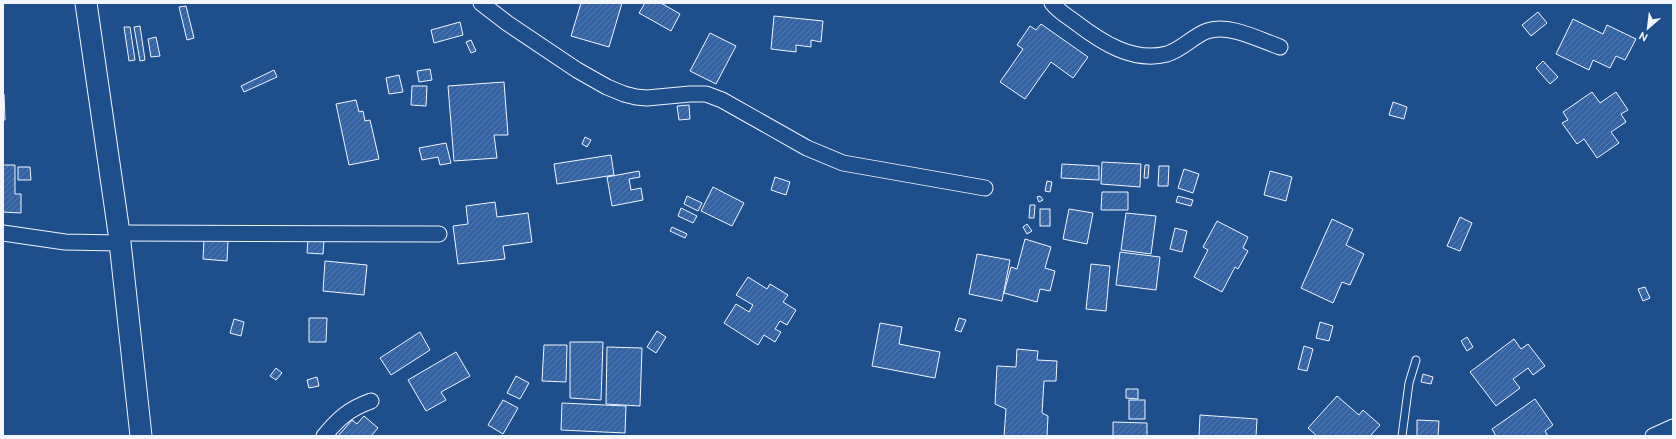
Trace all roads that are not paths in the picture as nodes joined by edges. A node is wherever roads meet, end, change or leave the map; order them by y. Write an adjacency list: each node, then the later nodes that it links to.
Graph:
1 (86, 3): 8 (main road)
2 (481, 3): 5 (street)
3 (1052, 3): 4 (street)
4 (1280, 47)
5 (985, 188)
6 (3, 233): 8 (street)
7 (439, 234): 8 (street)
8 (119, 238): 12 (main road)
9 (1416, 360): 14 (lane)
10 (371, 401): 13 (street)
11 (1673, 427): 15 (street)
12 (141, 436)
13 (324, 436)
14 (1402, 436)
15 (1653, 436)

